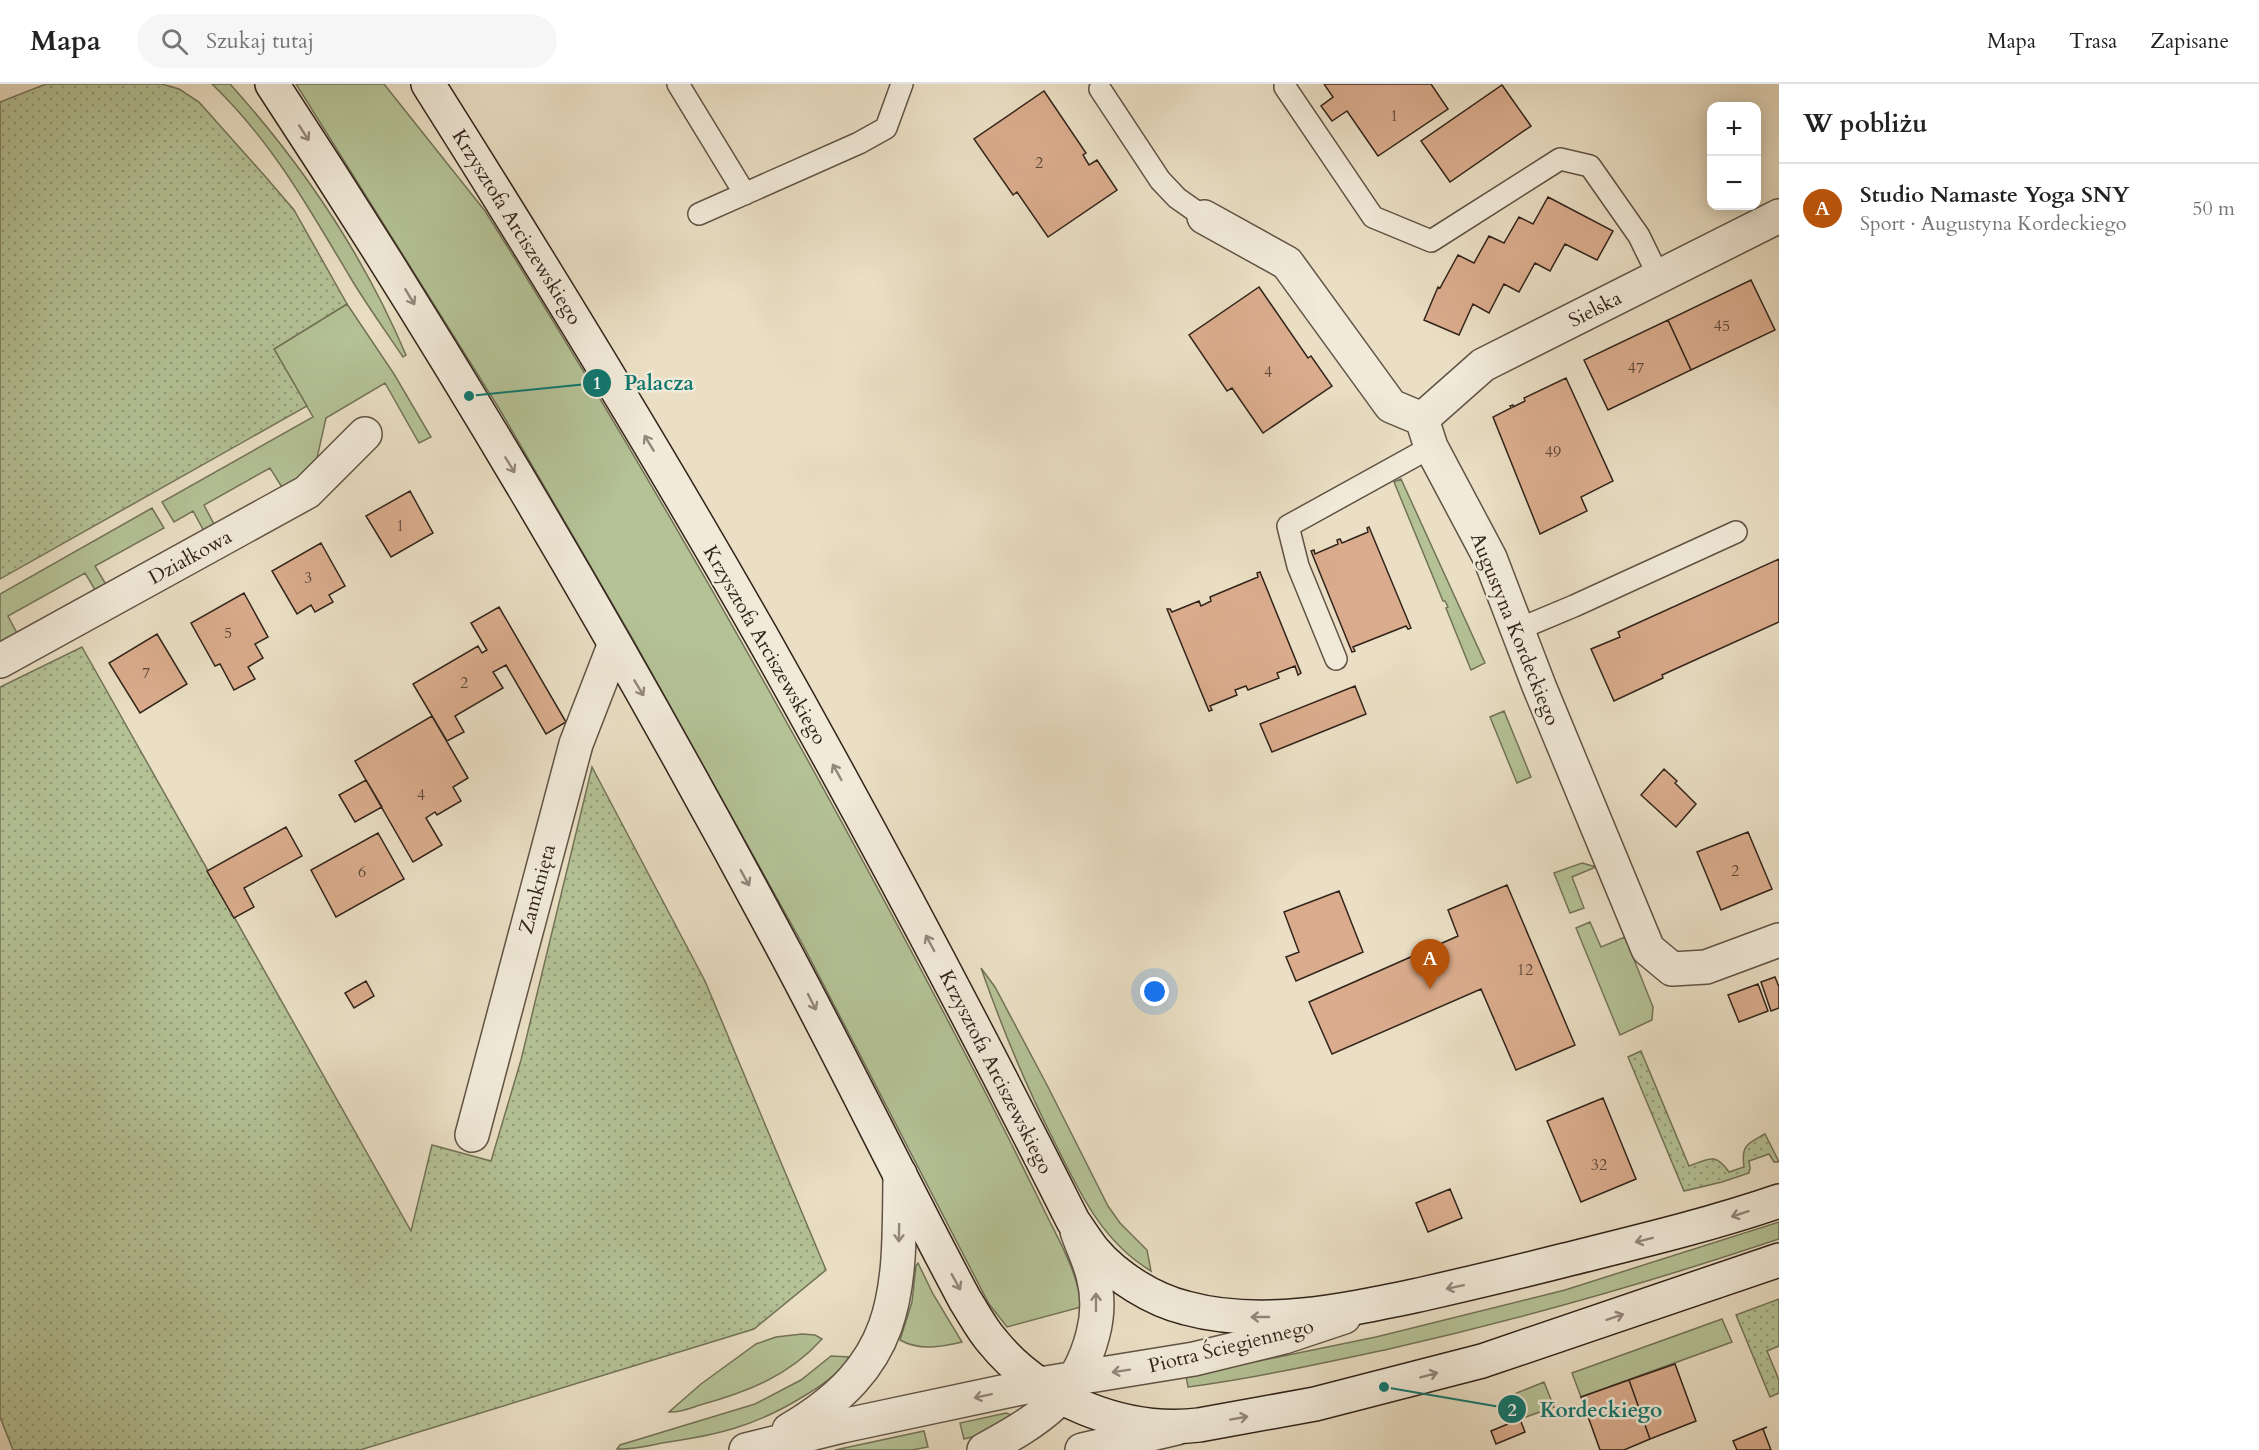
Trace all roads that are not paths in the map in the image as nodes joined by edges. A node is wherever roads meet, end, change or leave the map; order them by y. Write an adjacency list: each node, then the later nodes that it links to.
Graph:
1 (428, 84): 23 (main road, Krzysztofa Arciszewskiego, one-way to 1)
2 (678, 84): 7 (lane)
3 (902, 84): 7 (lane)
4 (273, 86): 16 (main road, one-way to 16)
5 (1285, 87): 11 (lane)
6 (1100, 89): 10 (lane)
7 (745, 194): 8 (lane)
8 (699, 214)
9 (1779, 216): 11 (main road, Sielska)
10 (1204, 218): 12 (main road)
11 (1659, 277): 12 (main road, Sielska)
12 (1426, 433): 15 (main road, Augustyna Kordeckiego); 17 (lane)
13 (365, 434): 18 (main road, Działkowa)
14 (1736, 532): 15 (lane)
15 (1519, 629): 19 (main road, Augustyna Kordeckiego)
16 (614, 646): 20 (main road, Zamknięta); 21 (main road, one-way to 21)
17 (1336, 659)
18 (0, 661)
19 (1779, 940)
20 (472, 1136)
21 (900, 1174): 26 (main road, one-way to 26); 28 (main road, one-way to 28)
22 (1779, 1201): 25 (main road, Piotra Ściegiennego, one-way to 25)
23 (1073, 1221): 25 (main road, Krzysztofa Arciszewskiego, one-way to 23); 26 (main road, Krzysztofa Arciszewskiego, one-way to 23)
24 (1779, 1260): 27 (main road, one-way to 24)
25 (1380, 1304): 26 (main road, Piotra Ściegiennego, one-way to 26)
26 (1059, 1387): 27 (main road); 28 (main road, Piotra Ściegiennego, one-way to 28); 29 (main road, Krzysztofa Arciszewskiego)
27 (1181, 1427): 30 (main road)
28 (748, 1450)
29 (984, 1450)
30 (1082, 1450)

